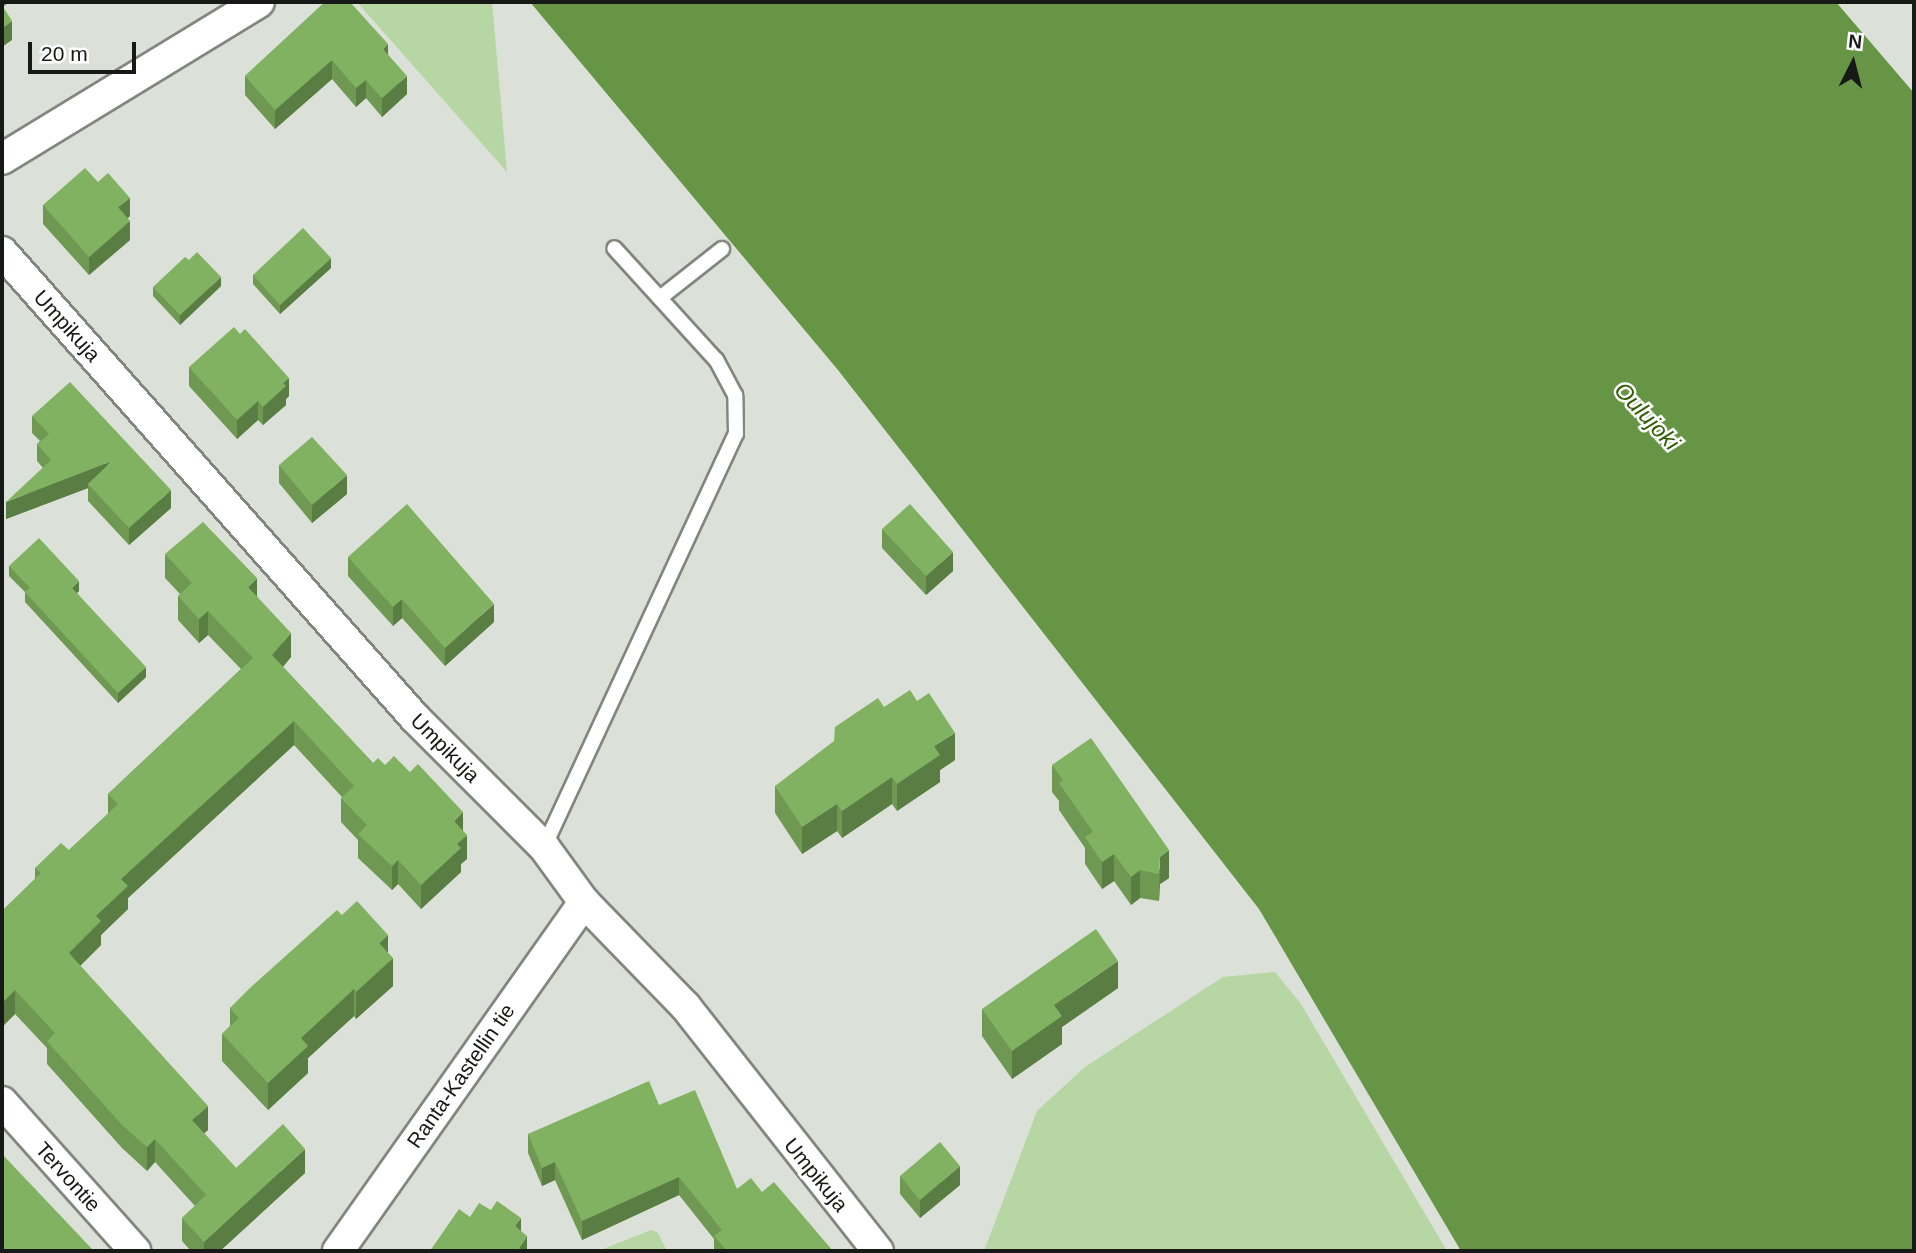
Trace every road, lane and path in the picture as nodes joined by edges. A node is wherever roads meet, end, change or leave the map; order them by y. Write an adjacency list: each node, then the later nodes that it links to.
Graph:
1 (259, 2): 2 (street)
2 (2, 159)
3 (614, 248): 6 (lane)
4 (722, 249): 6 (lane)
5 (2, 252): 7 (street, Umpikuja)
6 (660, 298): 7 (lane)
7 (544, 847): 8 (street, Umpikuja)
8 (584, 902): 11 (street, Ranta-Kastellin tie); 12 (street, Umpikuja)
9 (2, 1102): 10 (street, Tervontie)
10 (135, 1251)
11 (338, 1251)
12 (878, 1251)

